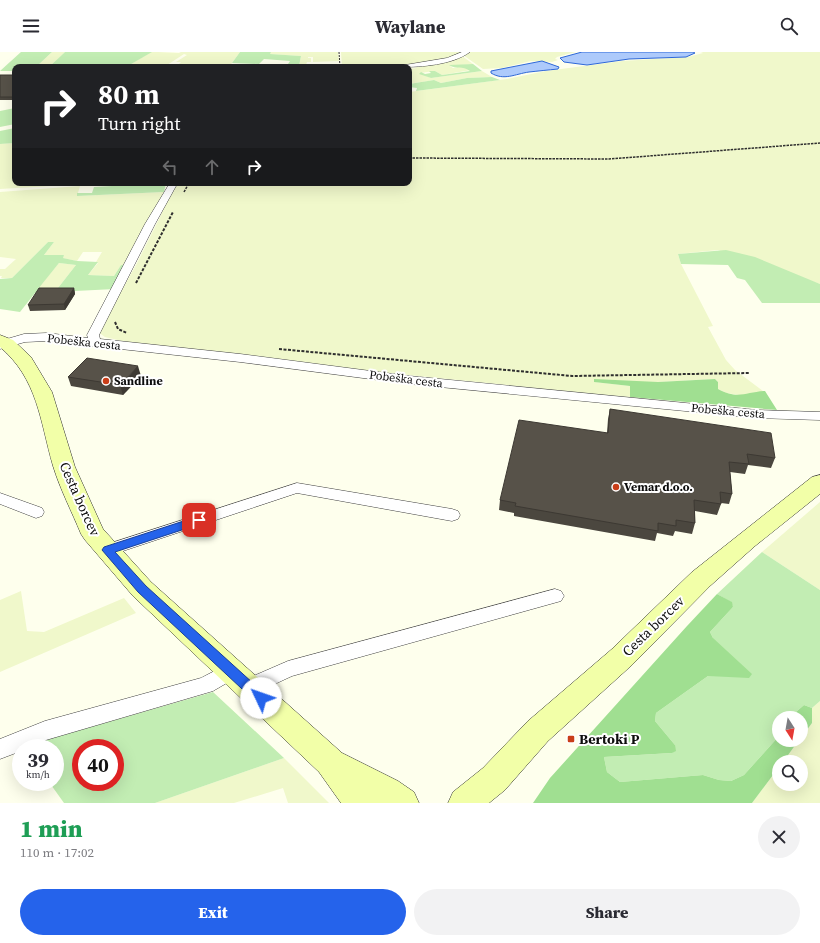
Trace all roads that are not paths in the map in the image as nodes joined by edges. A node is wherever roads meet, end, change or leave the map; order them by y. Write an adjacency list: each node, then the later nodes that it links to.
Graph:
1 (467, 52): 2 (street)
2 (412, 66)
3 (172, 186): 5 (street)
4 (2, 343): 5 (street, Pobeška cesta); 13 (street, Cesta borcev)
5 (95, 343): 6 (street, Pobeška cesta)
6 (806, 416): 7 (street, Pobeška cesta); 8 (street)
7 (820, 416)
8 (820, 425)
9 (820, 482): 19 (street, Cesta borcev)
10 (0, 498): 11 (street)
11 (36, 512)
12 (452, 515): 13 (street)
13 (108, 550): 15 (street, Cesta borcev)
14 (555, 596): 16 (street)
15 (230, 671): 16 (street, Cesta borcev); 17 (street)
16 (249, 687): 18 (street, Cesta borcev)
17 (0, 749)
18 (330, 762): 20 (street, Cesta borcev); 21 (street, Cesta borcev)
19 (490, 791): 22 (street, Cesta borcev)
20 (361, 803)
21 (403, 803)
22 (464, 803)

